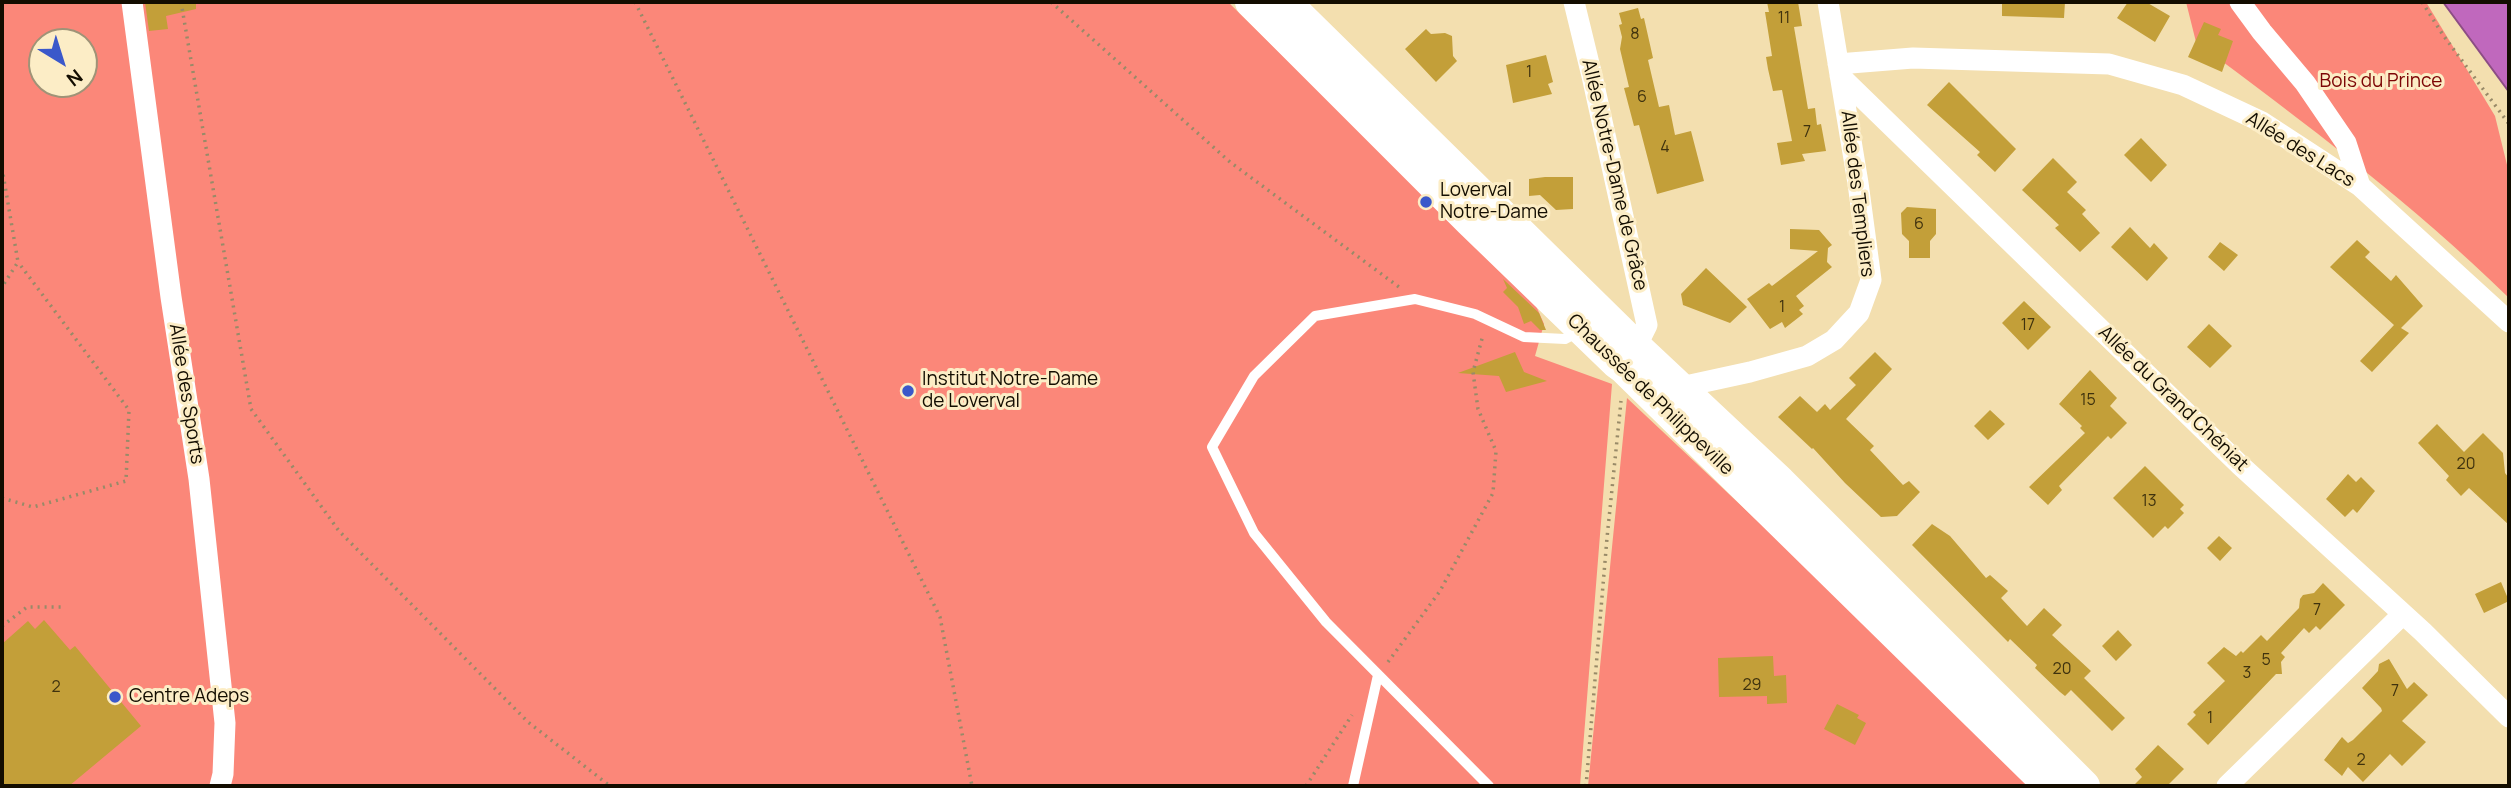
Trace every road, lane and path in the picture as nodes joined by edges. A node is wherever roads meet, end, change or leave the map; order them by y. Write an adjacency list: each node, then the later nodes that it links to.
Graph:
1 (132, 2): 30 (street, Allée des Sports)
2 (181, 2): 31 (path)
3 (635, 2): 32 (path)
4 (1051, 2): 17 (path)
5 (1251, 2): 20 (main road, Chaussée de Philippeville)
6 (1285, 2): 21 (main road, Chaussée de Philippeville)
7 (1574, 2): 21 (street, Allée Notre-Dame de Grâce)
8 (1828, 2): 11 (street, Allée des Templiers)
9 (2240, 2): 14 (street)
10 (2422, 2): 12 (path)
11 (1839, 70): 14 (street, Allée des Lacs); 22 (street, Allée des Templiers); 25 (street, Allée du Grand Chéniat)
12 (2509, 124)
13 (2, 168): 15 (path)
14 (2360, 186): 19 (street, Allée des Lacs)
15 (18, 261): 16 (path); 23 (path)
16 (2, 287)
17 (1415, 299): 18 (lane); 27 (lane)
18 (1490, 321): 20 (lane); 27 (path)
19 (2509, 322)
20 (1583, 329): 21 (main road, Chaussée de Philippeville)
21 (1626, 359): 22 (main road, Chaussée de Philippeville); 36 (path)
22 (1671, 396): 37 (main road, Chaussée de Philippeville); 38 (main road, Chaussée de Philippeville)
23 (2, 498)
24 (62, 607): 26 (path)
25 (2403, 614): 29 (street, Allée du Grand Chéniat); 39 (street)
26 (2, 626)
27 (1378, 675): 34 (lane); 35 (lane)
28 (1356, 708): 33 (path)
29 (2509, 717)
30 (220, 786)
31 (610, 786)
32 (972, 786)
33 (1306, 786)
34 (1353, 786)
35 (1489, 786)
36 (1586, 786)
37 (2050, 786)
38 (2084, 786)
39 (2227, 786)

